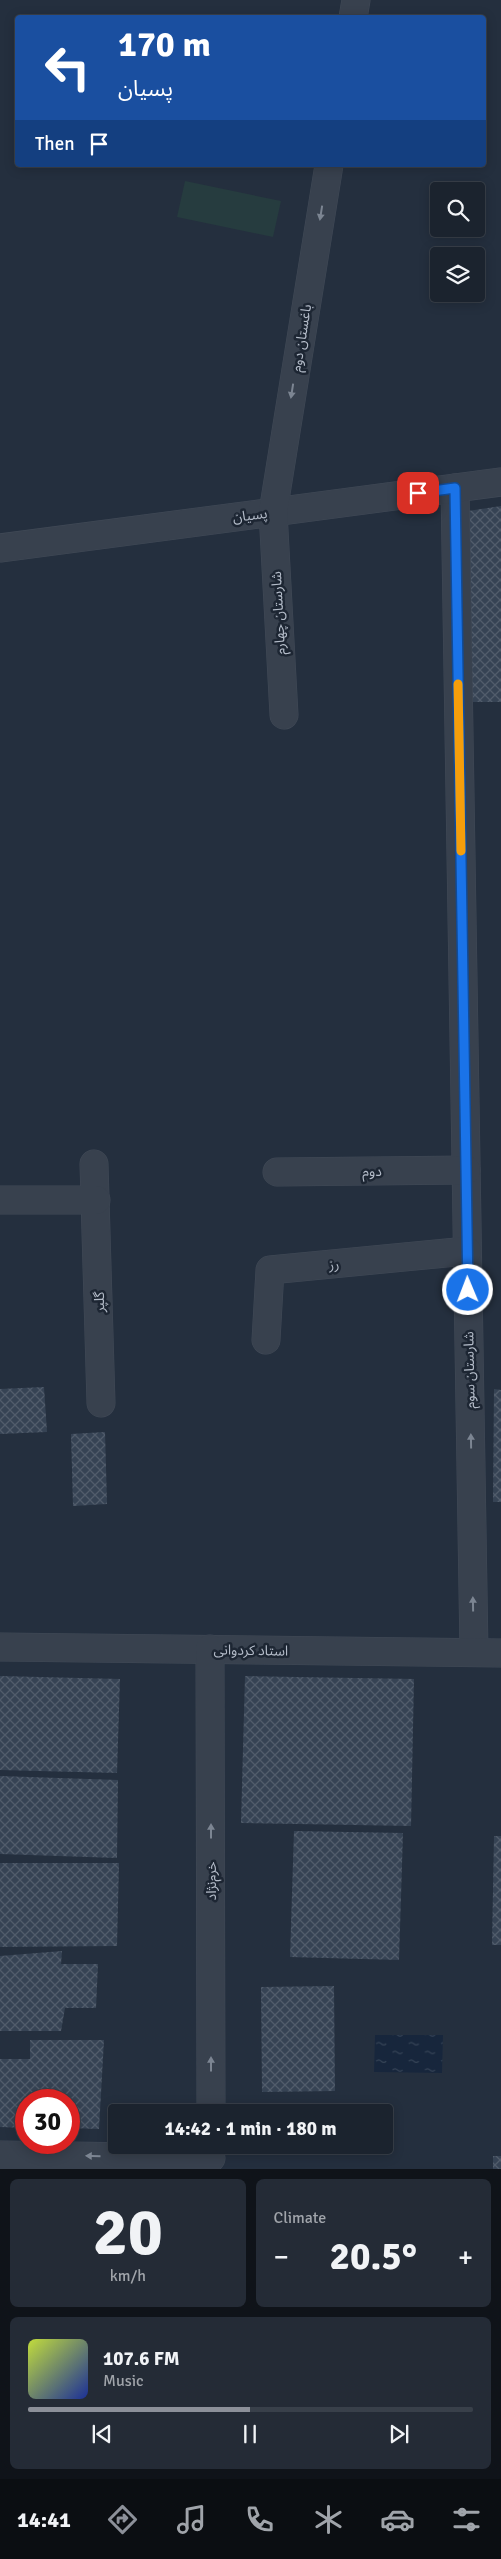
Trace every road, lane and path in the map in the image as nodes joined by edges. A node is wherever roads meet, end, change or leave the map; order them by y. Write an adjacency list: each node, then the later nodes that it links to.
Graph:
1 (356, 0): 2 (street)
2 (354, 15)
3 (329, 167): 6 (street, باغستان دوم, one-way to 6)
4 (501, 482): 5 (street, پسیان)
5 (455, 488): 6 (street, پسیان); 10 (street, شارستان سوم)
6 (273, 512): 7 (street, پسیان); 8 (street, شارستان چهارم)
7 (0, 548)
8 (284, 715)
9 (94, 1164): 13 (street, گلپر)
10 (466, 1170): 11 (street, دوم); 14 (street, شارستان سوم)
11 (277, 1172)
12 (0, 1200): 13 (street)
13 (96, 1200): 16 (street, گلپر)
14 (467, 1252): 15 (street, رز); 19 (street, شارستان سوم, one-way to 14)
15 (266, 1340)
16 (101, 1403)
17 (0, 1647): 18 (street, استاد کردوانی)
18 (210, 1649): 19 (street, استاد کردوانی); 21 (street, خرم‌نژاد, one-way to 18)
19 (474, 1652): 20 (street, استاد کردوانی)
20 (501, 1653)
21 (211, 2104)
22 (0, 2155): 23 (street, one-way to 22)
23 (211, 2157)

